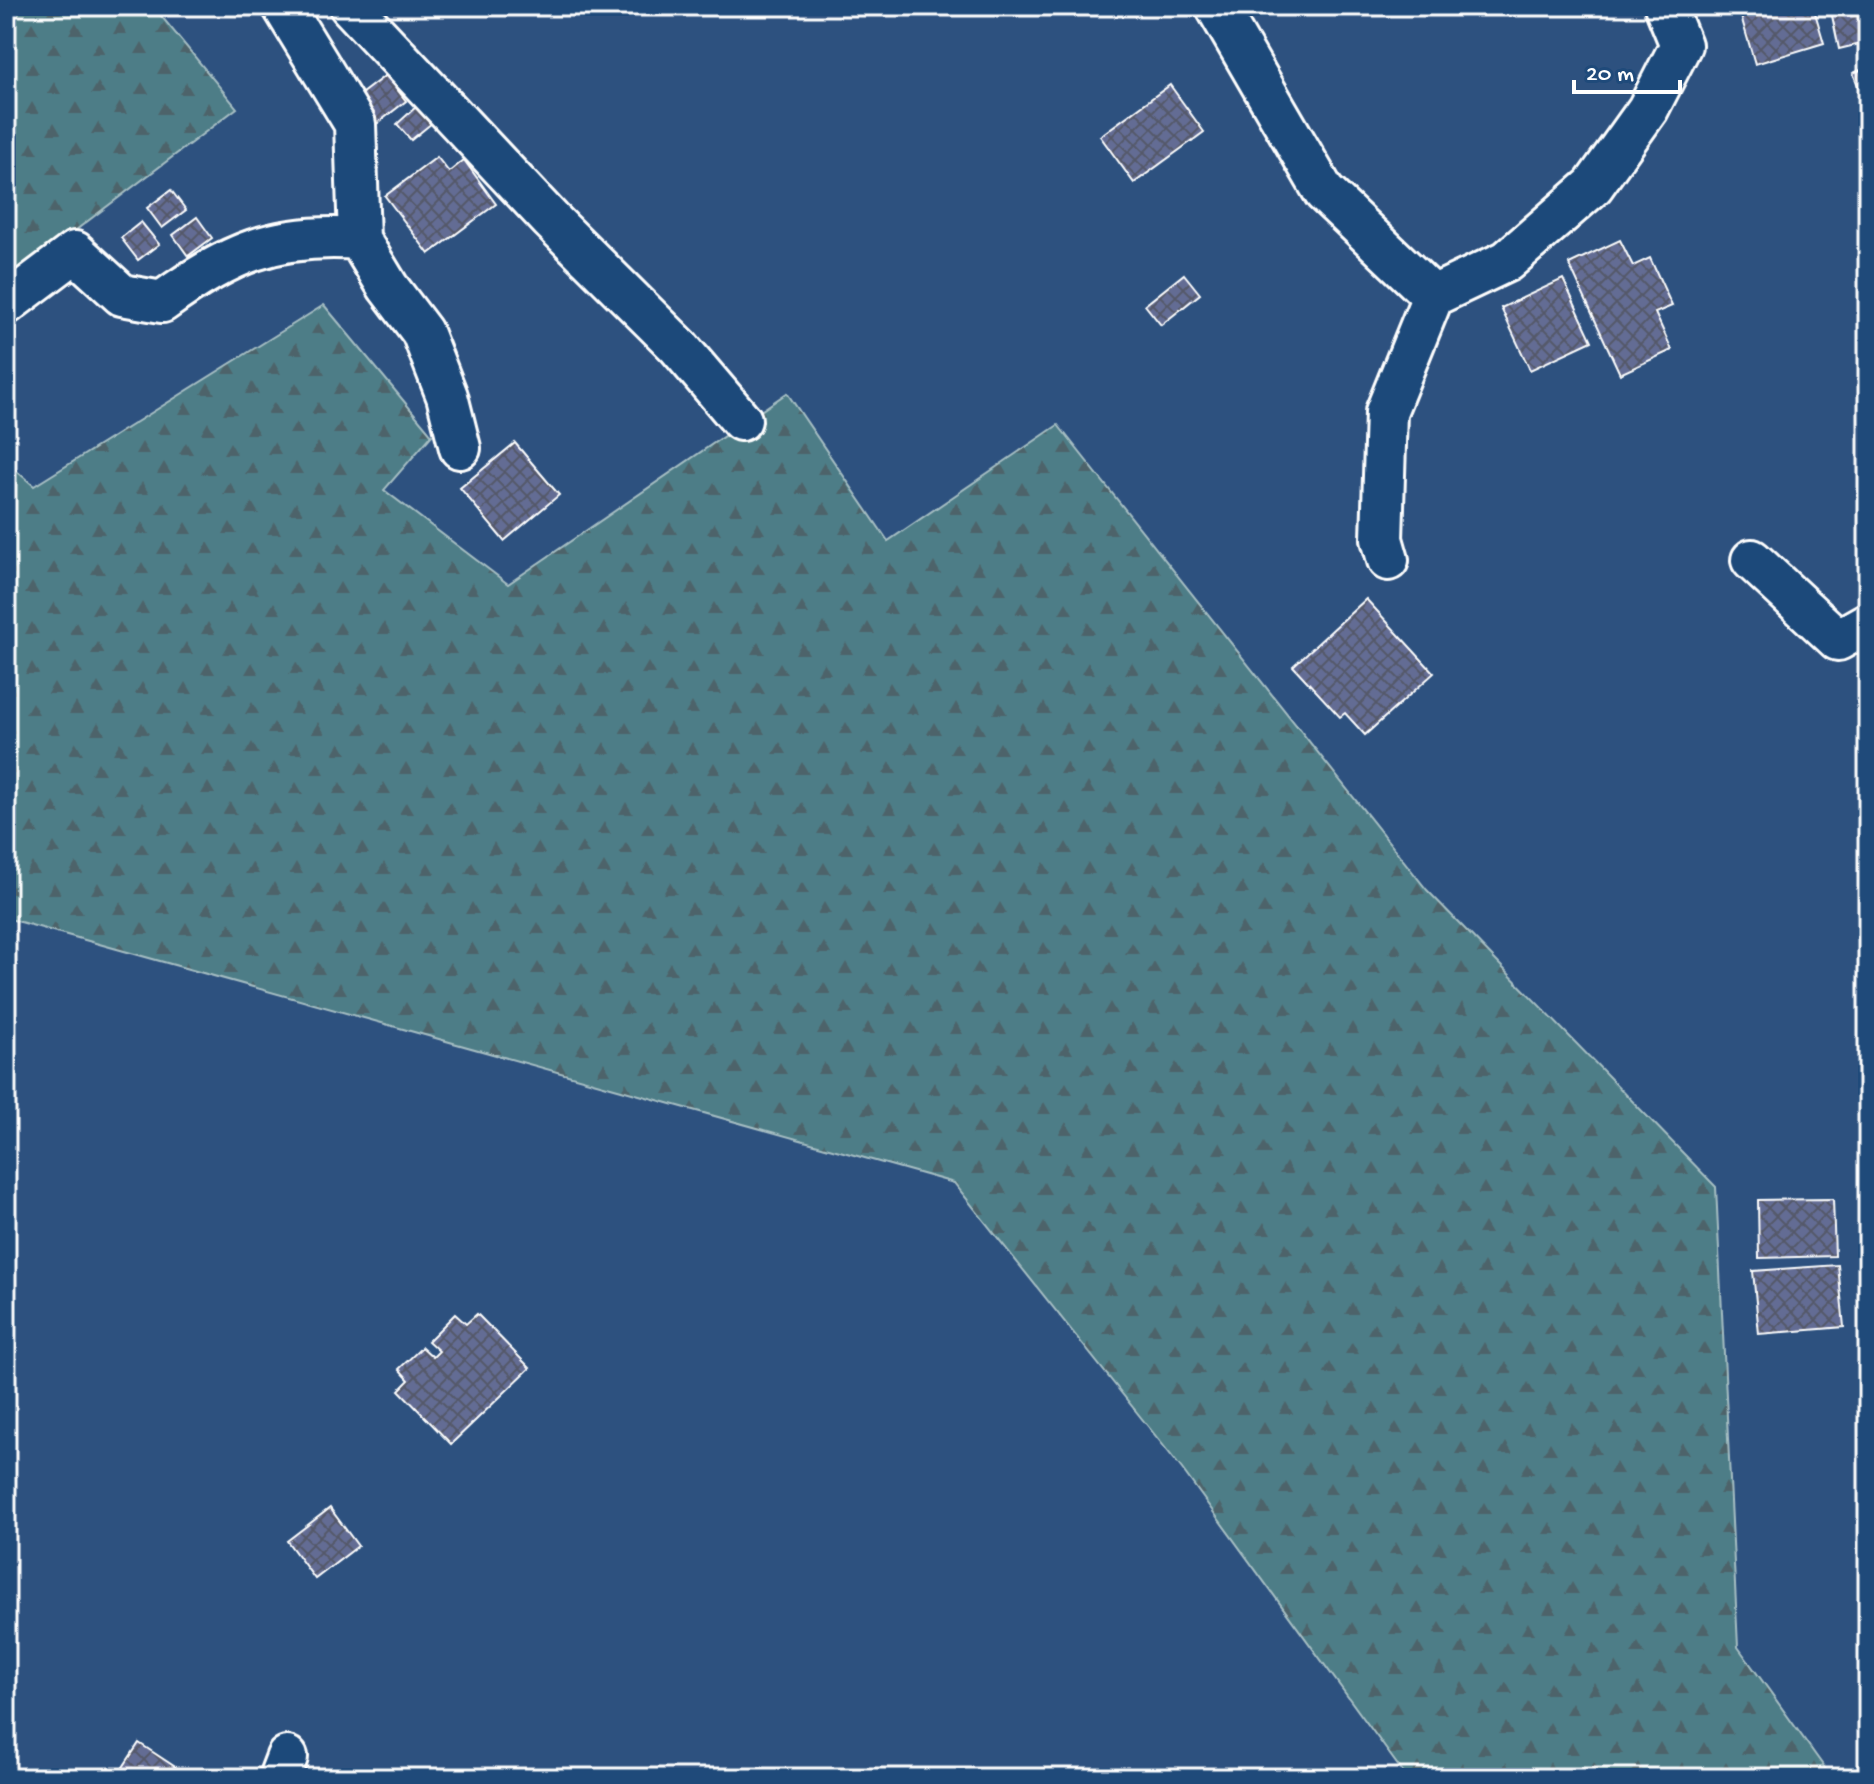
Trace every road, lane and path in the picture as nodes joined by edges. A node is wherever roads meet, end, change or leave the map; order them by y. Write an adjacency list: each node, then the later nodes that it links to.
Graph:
1 (283, 6): 5 (street)
2 (350, 6): 8 (street)
3 (1216, 6): 6 (street)
4 (1665, 6): 6 (street)
5 (359, 239): 7 (street); 9 (street)
6 (1433, 296): 10 (street)
7 (6, 304)
8 (741, 420)
9 (460, 448)
10 (1388, 560)
11 (1752, 560): 12 (street)
12 (1868, 623)

